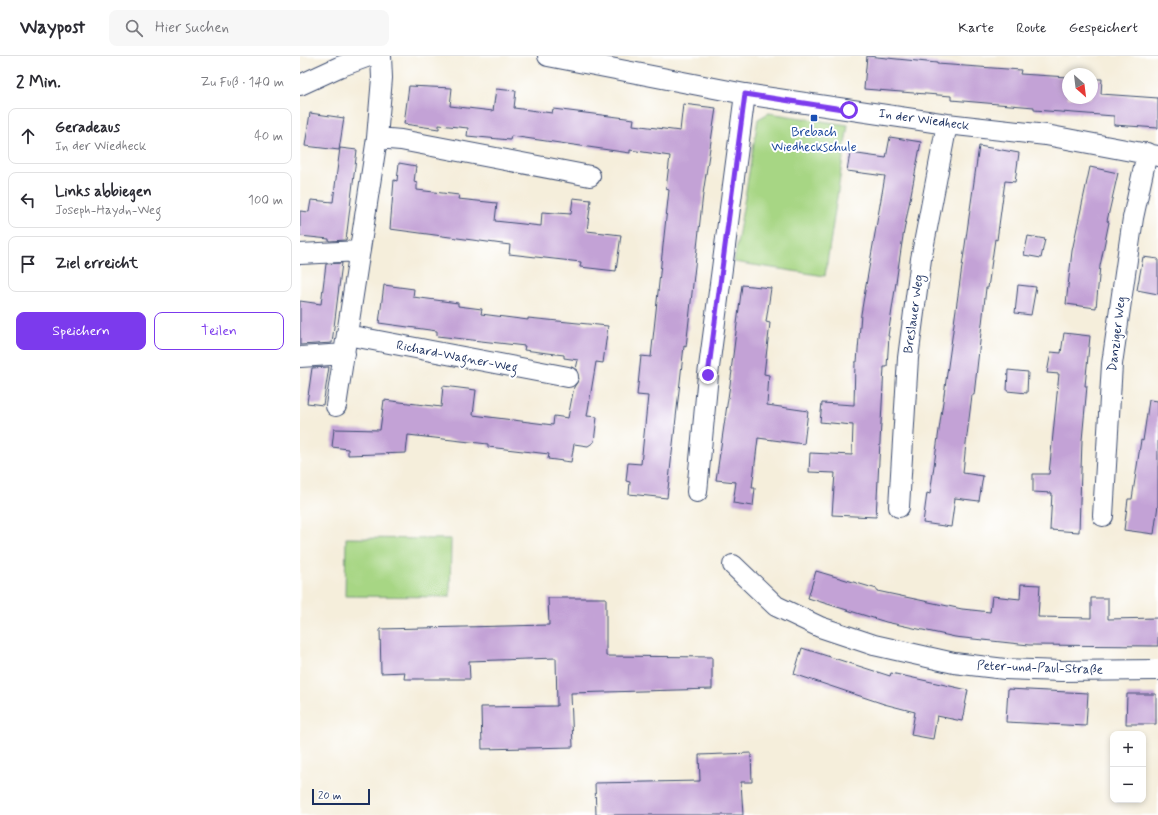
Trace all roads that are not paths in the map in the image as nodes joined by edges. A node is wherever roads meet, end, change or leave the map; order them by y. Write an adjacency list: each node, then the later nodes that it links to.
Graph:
1 (369, 56): 4 (street)
2 (381, 56): 7 (street)
3 (548, 56): 5 (street, In der Wiedheck)
4 (300, 86)
5 (745, 94): 6 (street, In der Wiedheck); 16 (street)
6 (947, 124): 8 (street, In der Wiedheck); 17 (street, Breslauer Weg)
7 (377, 138): 9 (street); 10 (street)
8 (1152, 154): 18 (street, Danziger Weg)
9 (590, 176)
10 (360, 251): 11 (street); 12 (street)
11 (300, 254)
12 (346, 345): 13 (street, Richard-Wagner-Weg); 14 (street, Richard-Wagner-Weg); 15 (street)
13 (300, 357)
14 (568, 377)
15 (336, 406)
16 (697, 492)
17 (899, 507)
18 (1103, 516)
19 (733, 565): 20 (street, Peter-und-Paul-Straße)
20 (1158, 670)

